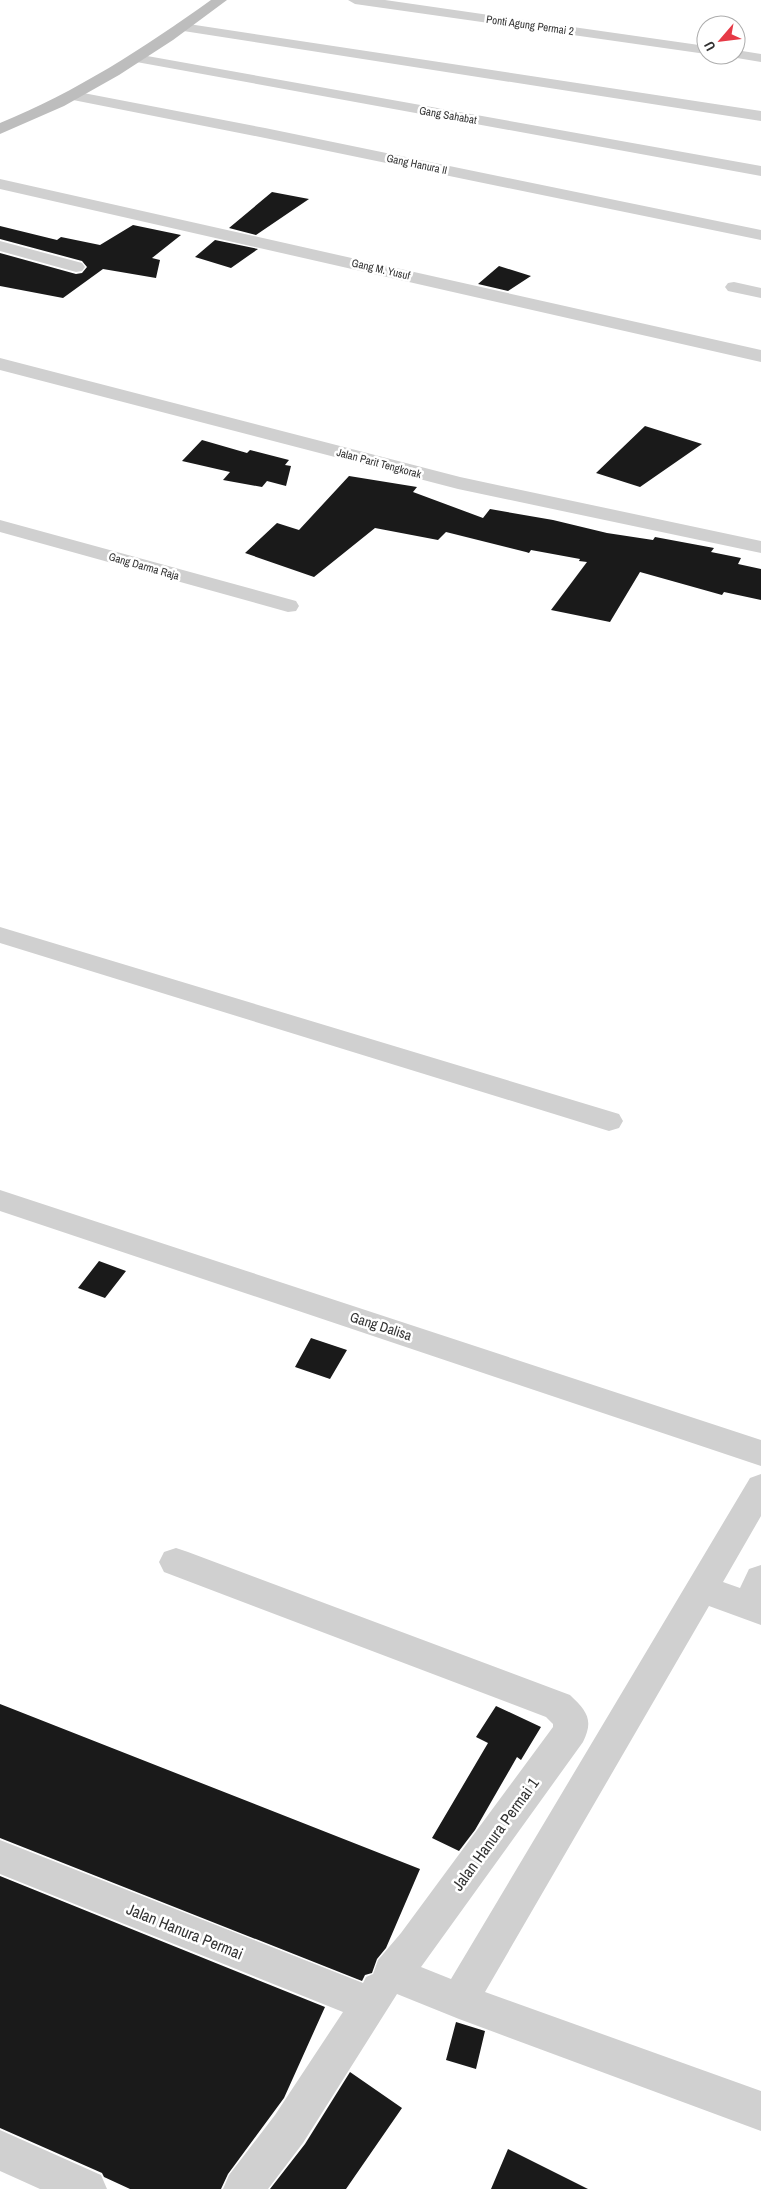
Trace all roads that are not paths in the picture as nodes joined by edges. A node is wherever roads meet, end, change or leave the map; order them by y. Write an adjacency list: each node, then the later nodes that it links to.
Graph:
1 (220, 0): 3 (main road)
2 (355, 0): 4 (street, Ponti Agung Permai 2)
3 (182, 27): 6 (main road); 9 (street)
4 (696, 49)
5 (746, 56): 7 (street)
6 (136, 58): 8 (main road); 11 (street, Gang Sahabat)
7 (761, 58)
8 (73, 96): 10 (main road); 13 (street, Gang Hanura II)
9 (761, 116)
10 (0, 129)
11 (761, 171)
12 (0, 184): 18 (street, Gang M. Yusuf)
13 (761, 235)
14 (0, 246): 15 (street)
15 (76, 267)
16 (734, 287): 17 (street)
17 (761, 293)
18 (761, 356)
19 (0, 364): 21 (street, Jalan Parit Tengkorak)
20 (0, 526): 22 (street, Gang Darma Raja)
21 (761, 547)
22 (288, 606)
23 (0, 935): 24 (street)
24 (608, 1121)
25 (0, 1200): 26 (street, Gang Dalisa)
26 (761, 1453)
27 (761, 1487): 29 (street)
28 (176, 1562): 32 (street, Jalan Hanura Permai 1)
29 (701, 1588): 30 (street); 33 (street)
30 (757, 1599)
31 (0, 1857): 34 (street, Jalan Hanura Permai)
32 (392, 1973): 33 (street); 34 (street, Jalan Hanura Permai 1)
33 (459, 2001): 35 (street)
34 (370, 2004): 38 (street, Jalan Hanura Permai 1)
35 (761, 2111)
36 (0, 2150): 37 (street)
37 (87, 2189)
38 (243, 2189)

